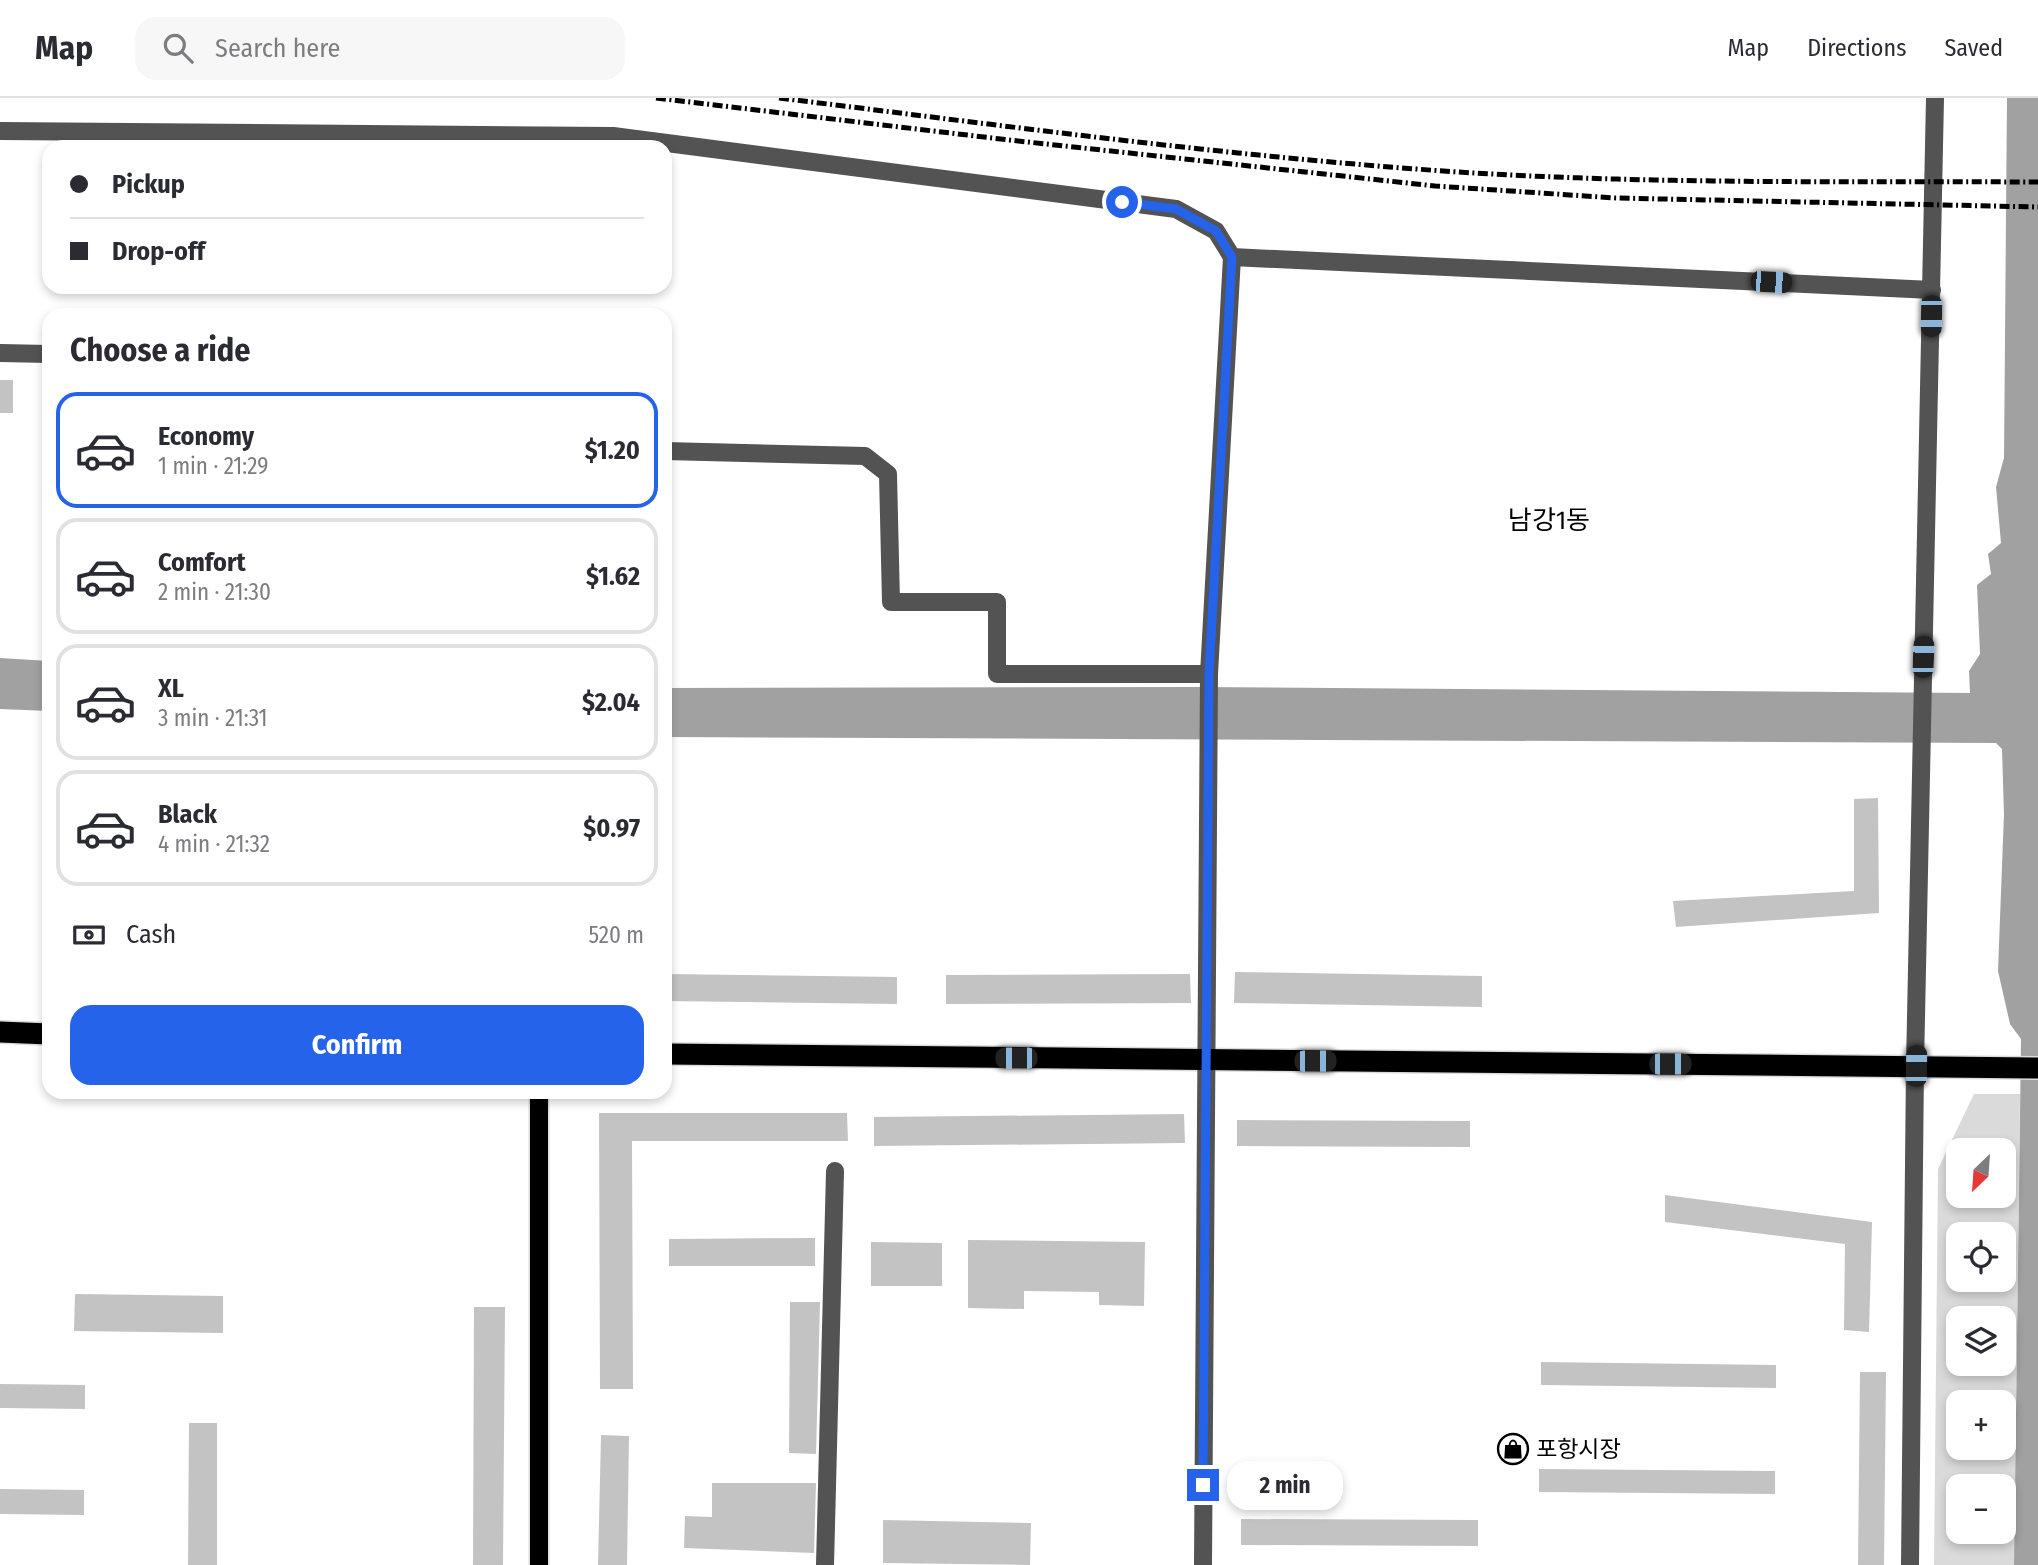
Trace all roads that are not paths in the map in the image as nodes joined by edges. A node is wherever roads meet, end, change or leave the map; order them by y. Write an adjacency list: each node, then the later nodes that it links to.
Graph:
1 (1935, 98): 6 (street)
2 (0, 131): 3 (street)
3 (644, 140)
4 (672, 144): 5 (street)
5 (1232, 257): 6 (street); 10 (street)
6 (1932, 290): 15 (street)
7 (0, 353): 8 (street)
8 (42, 354)
9 (672, 451): 10 (street)
10 (1209, 674): 14 (street)
11 (0, 1032): 12 (highway)
12 (42, 1034)
13 (672, 1054): 14 (highway)
14 (1206, 1060): 15 (highway); 21 (street)
15 (1916, 1066): 16 (highway); 22 (street)
16 (2038, 1068)
17 (539, 1099): 19 (main road)
18 (835, 1171): 20 (street)
19 (539, 1565)
20 (825, 1565)
21 (1203, 1565)
22 (1910, 1565)

